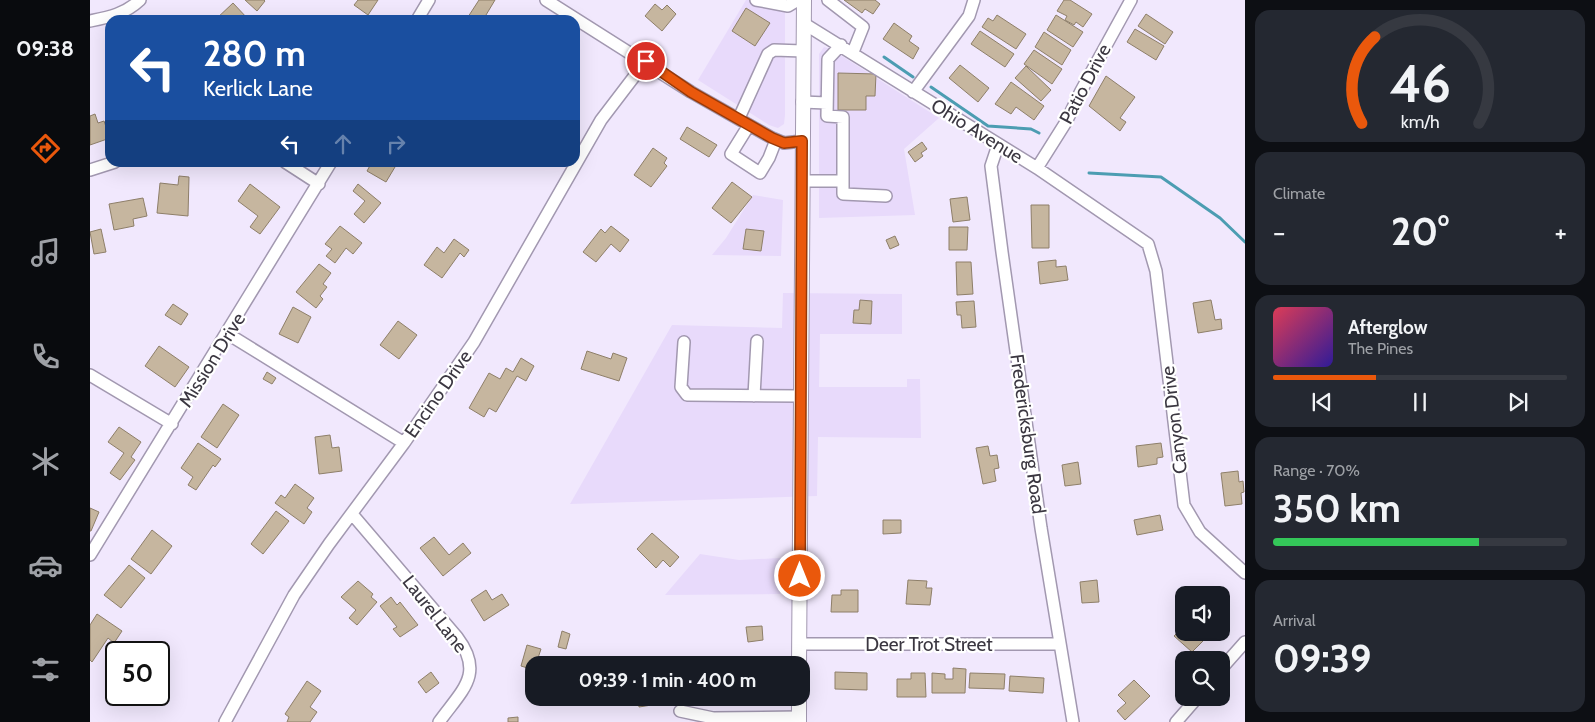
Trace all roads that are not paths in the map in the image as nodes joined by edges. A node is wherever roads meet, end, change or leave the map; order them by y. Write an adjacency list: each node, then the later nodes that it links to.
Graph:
1 (140, 0): 10 (street)
2 (429, 0): 11 (street)
3 (546, 0): 12 (street)
4 (756, 0): 5 (street)
5 (798, 0)
6 (804, 0): 16 (main road)
7 (828, 0): 19 (street)
8 (974, 0): 21 (street)
9 (1131, 0): 34 (street, Patio Drive)
10 (118, 15)
11 (420, 15)
12 (571, 15)
13 (105, 18): 14 (street)
14 (90, 21)
15 (580, 21): 20 (street)
16 (803, 23): 17 (street, Ohio Avenue); 18 (main road)
17 (841, 45): 19 (street, Ohio Avenue); 23 (street)
18 (802, 50): 22 (main road); 24 (street)
19 (853, 52): 21 (street, Ohio Avenue)
20 (646, 61): 24 (street); 29 (street, Encino Drive)
21 (913, 92): 28 (street, Ohio Avenue)
22 (802, 102): 23 (street); 27 (main road)
23 (827, 103): 37 (street)
24 (738, 118): 25 (street)
25 (750, 125): 26 (street); 26 (street)
26 (776, 140): 27 (street)
27 (802, 141): 36 (main road)
28 (998, 145): 34 (street, Ohio Avenue); 54 (street, Fredericksburg Road)
29 (580, 157)
30 (105, 165): 35 (street)
31 (293, 167): 38 (street)
32 (329, 167): 38 (street, Mission Drive)
33 (574, 167): 48 (street, Encino Drive)
34 (1037, 168): 40 (street, Ohio Avenue)
35 (90, 170)
36 (802, 181): 37 (street); 46 (main road)
37 (843, 181): 39 (street)
38 (319, 184): 41 (street, Mission Drive)
39 (886, 196)
40 (1148, 244): 51 (street, Canyon Drive)
41 (228, 334): 47 (street, Mission Drive); 48 (street)
42 (757, 341): 45 (street)
43 (684, 342): 45 (street)
44 (90, 375): 47 (street)
45 (754, 396): 46 (street)
46 (801, 396): 53 (main road)
47 (172, 424): 50 (street, Mission Drive)
48 (404, 443): 49 (street, Encino Drive)
49 (352, 514): 61 (street, Encino Drive); 62 (street, Laurel Lane)
50 (90, 555)
51 (1245, 574)
52 (1245, 642): 56 (street)
53 (799, 644): 54 (street, Deer Trot Street); 55 (main road)
54 (1059, 644): 63 (street, Fredericksburg Road)
55 (799, 656)
56 (1230, 659)
57 (799, 706): 60 (main road)
58 (1190, 706): 64 (street)
59 (680, 711): 60 (street)
60 (799, 720)
61 (225, 722)
62 (439, 722)
63 (1073, 722)
64 (1176, 722)

